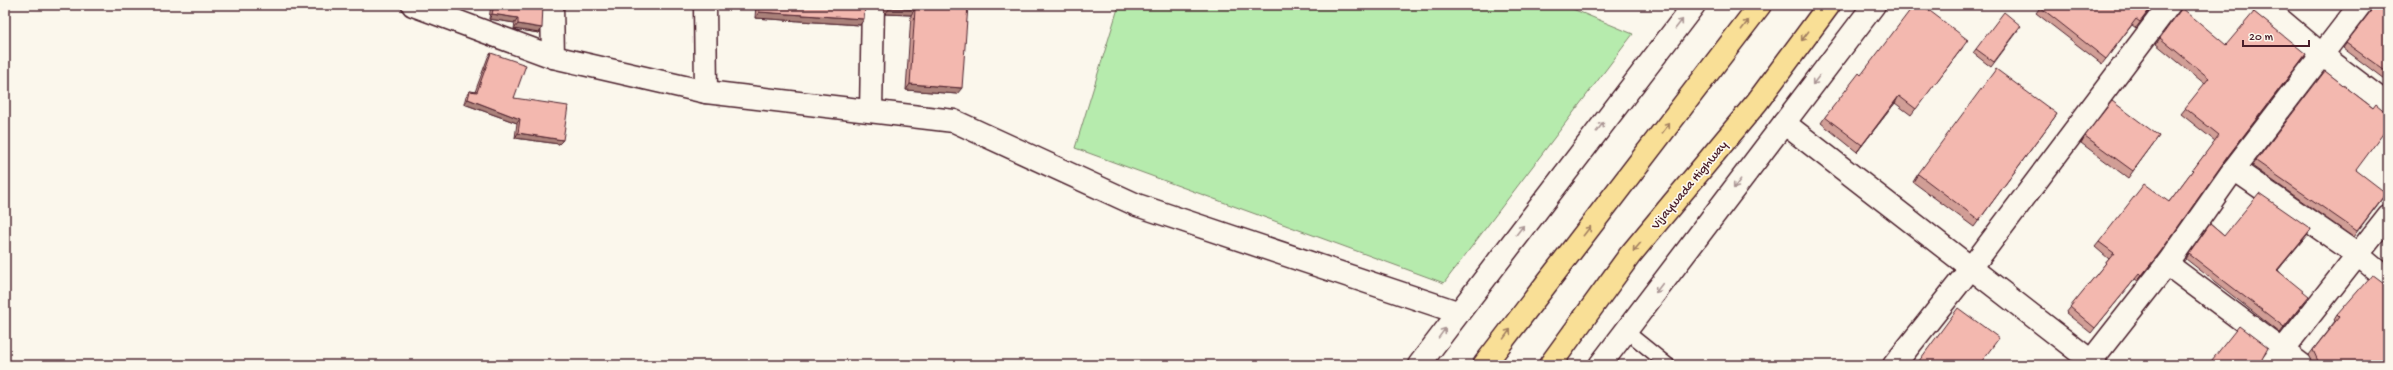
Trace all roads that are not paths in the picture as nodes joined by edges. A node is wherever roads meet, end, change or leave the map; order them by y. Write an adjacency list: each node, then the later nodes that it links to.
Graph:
1 (415, 5): 13 (street)
2 (552, 5): 13 (street)
3 (705, 5): 14 (street)
4 (873, 5): 16 (street)
5 (1694, 5): 24 (street, one-way to 5)
6 (1760, 5): 29 (highway, one-way to 6)
7 (1829, 5): 30 (highway, Vijaywada Highway, one-way to 30)
8 (1874, 5): 17 (street, one-way to 17)
9 (2169, 5): 22 (street)
10 (2263, 5): 12 (street)
11 (2360, 5): 12 (street)
12 (2322, 55): 15 (street); 18 (street)
13 (553, 56): 14 (street)
14 (706, 92): 16 (street)
15 (2388, 105)
16 (871, 111): 24 (street)
17 (1784, 123): 22 (street); 25 (street, one-way to 25)
18 (2234, 169): 20 (street); 21 (street)
19 (2388, 216): 20 (street)
20 (2358, 255): 23 (street); 26 (street)
21 (2167, 264): 26 (street); 27 (street)
22 (1971, 268): 27 (street); 33 (street)
23 (2388, 280)
24 (1457, 312): 28 (street, one-way to 24)
25 (1626, 331): 31 (street); 32 (lane)
26 (2277, 358): 34 (street)
27 (2094, 363)
28 (1419, 365)
29 (1484, 365)
30 (1550, 365)
31 (1600, 365)
32 (1668, 365)
33 (1894, 365)
34 (2302, 365)

